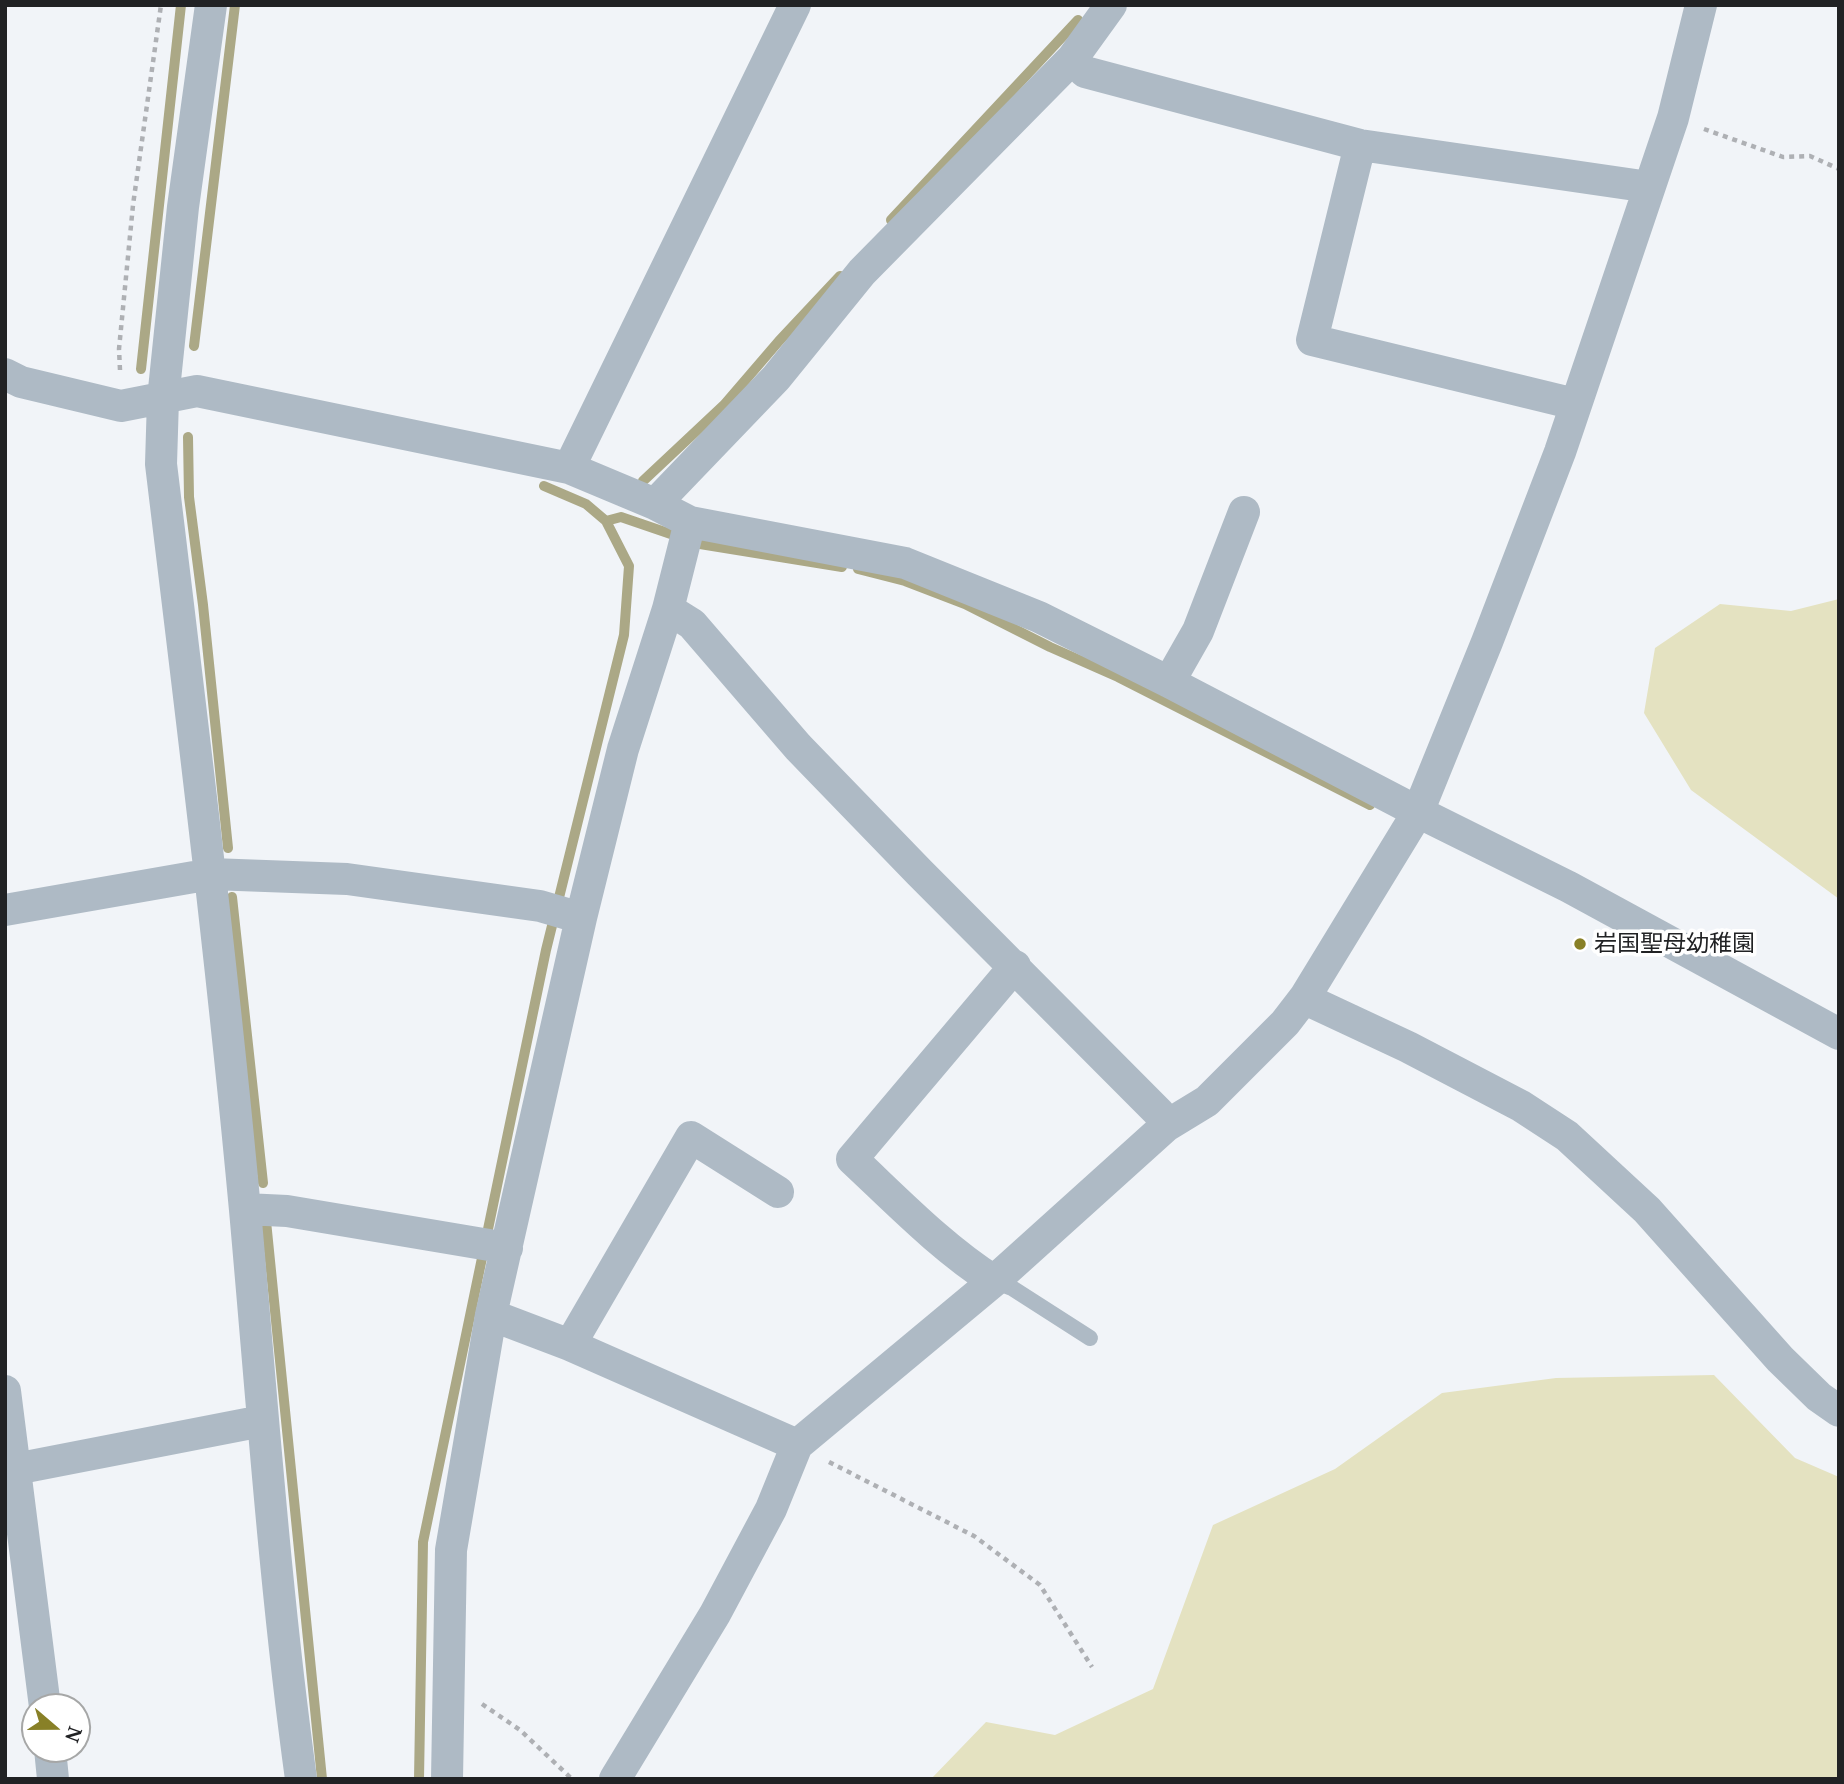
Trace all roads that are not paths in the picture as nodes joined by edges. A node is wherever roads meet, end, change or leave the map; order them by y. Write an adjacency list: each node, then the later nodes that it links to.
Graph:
1 (211, 5): 9 (street)
2 (795, 5): 11 (street)
3 (1111, 5): 5 (street)
4 (1701, 5): 7 (street)
5 (1072, 59): 6 (street); 12 (street)
6 (1360, 145): 7 (street); 10 (street)
7 (1648, 187): 10 (street)
8 (5, 374): 9 (street)
9 (163, 399): 11 (street); 18 (street)
10 (1575, 404): 17 (street)
11 (569, 468): 12 (street)
12 (655, 504): 14 (street)
13 (1244, 512): 16 (street)
14 (687, 534): 15 (street); 16 (street)
15 (668, 610): 20 (street); 21 (street)
16 (1169, 682): 17 (street)
17 (1418, 812): 22 (street); 23 (street)
18 (211, 874): 19 (street); 20 (street); 26 (street)
19 (5, 910)
20 (576, 916): 27 (street)
21 (1015, 966): 24 (street); 28 (street)
22 (1305, 997): 24 (street); 33 (street)
23 (1839, 1034)
24 (1167, 1126): 28 (street)
25 (778, 1192): 31 (street)
26 (245, 1209): 27 (street); 34 (street)
27 (503, 1247): 29 (street)
28 (994, 1282): 30 (lane); 35 (street)
29 (491, 1315): 31 (street); 39 (street)
30 (1090, 1338)
31 (570, 1345): 35 (street)
32 (5, 1391): 36 (street)
33 (1839, 1411)
34 (262, 1421): 36 (street); 38 (street)
35 (797, 1445): 40 (street)
36 (11, 1470): 37 (street)
37 (43, 1693)
38 (301, 1779)
39 (447, 1779)
40 (615, 1779)

